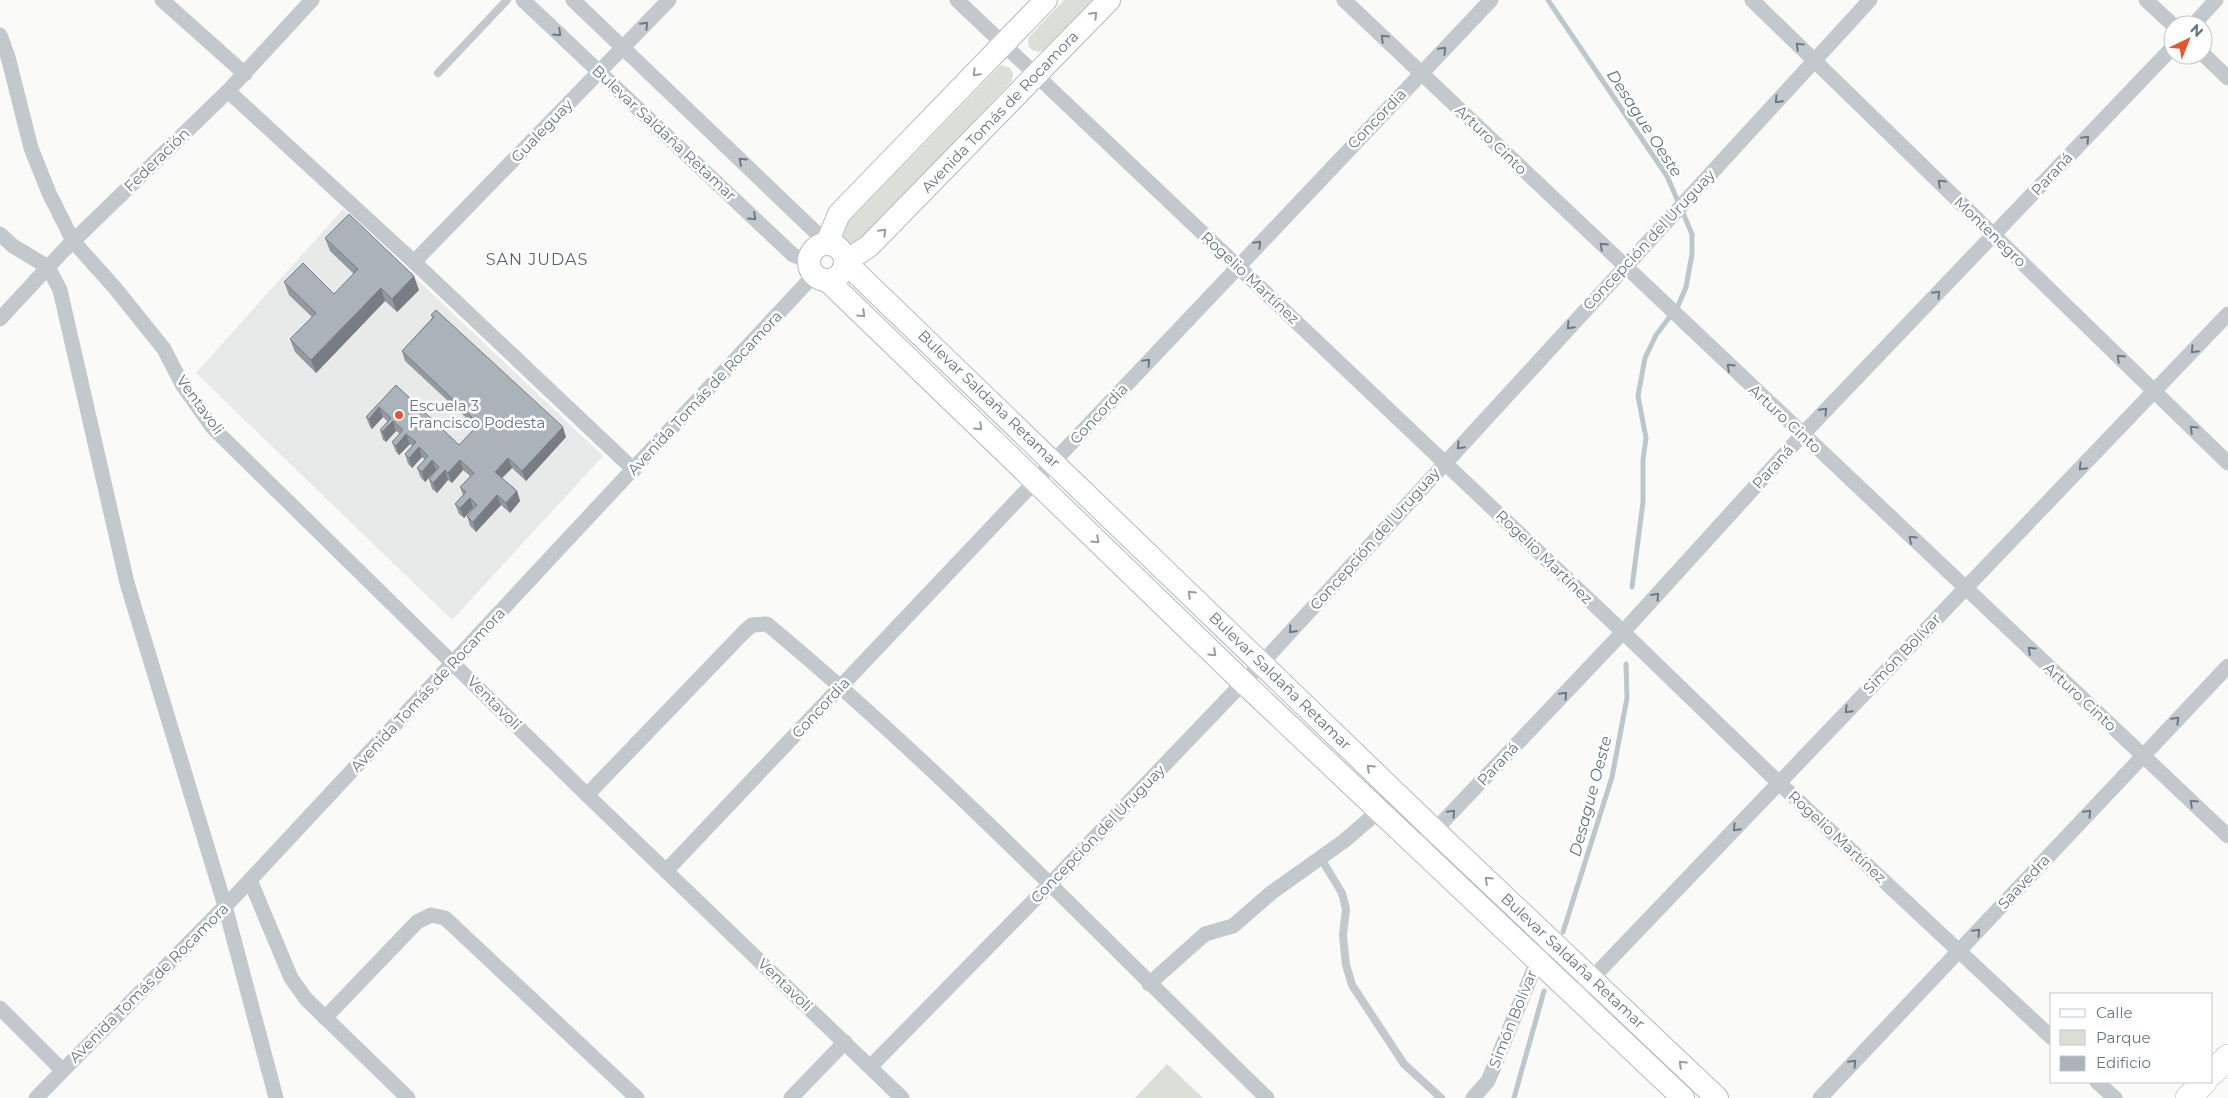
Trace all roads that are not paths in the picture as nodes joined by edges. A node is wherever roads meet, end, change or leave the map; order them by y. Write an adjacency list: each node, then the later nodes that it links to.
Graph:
1 (162, 0): 27 (street)
2 (312, 0): 27 (street, Federación)
3 (507, 0): 25 (lane)
4 (523, 0): 24 (street, Bulevar Saldaña Retamar, one-way to 24)
5 (574, 0): 20 (street, Bulevar Saldaña Retamar)
6 (957, 0): 19 (street, Rogelio Martínez)
7 (1046, 0): 19 (street)
8 (1108, 0): 28 (street, Avenida Tomás de Rocamora, one-way to 8)
9 (1344, 0): 26 (street, Arturo Cinto, one-way to 9)
10 (1491, 0): 26 (street, Concordia, one-way to 10)
11 (1752, 0): 22 (street, Montenegro, one-way to 11)
12 (1870, 0): 22 (street, Concepción del Uruguay)
13 (2146, 0): 17 (street)
14 (2216, 0): 16 (street)
15 (668, 1): 20 (street, Gualeguay, one-way to 15)
16 (2202, 15)
17 (2163, 16)
18 (0, 35): 33 (street, Ventavoli)
19 (1003, 45): 28 (street, Rogelio Martínez); 34 (street, one-way to 34)
20 (623, 48): 24 (street, Gualeguay); 34 (street, Bulevar Saldaña Retamar, one-way to 20)
21 (2163, 58): 32 (street, Paraná, one-way to 21)
22 (1814, 60): 32 (street, Montenegro, one-way to 22); 39 (street, Concepción del Uruguay, one-way to 39)
23 (2213, 64): 29 (street)
24 (599, 72): 35 (street, Gualeguay); 40 (street, Bulevar Saldaña Retamar, one-way to 40)
25 (438, 73)
26 (1421, 73): 37 (street, Concordia, one-way to 26); 39 (street, Arturo Cinto, one-way to 26)
27 (245, 74): 30 (street, Federación)
28 (1037, 76): 36 (street, Avenida Tomás de Rocamora, one-way to 28); 37 (street, Rogelio Martínez)
29 (2228, 78)
30 (228, 91): 33 (street, Federación); 35 (street)
31 (0, 234): 38 (street)
32 (1994, 235): 43 (street, Montenegro, one-way to 32); 44 (street, Paraná, one-way to 32)
33 (73, 241): 38 (street, Federación); 52 (street, Ventavoli)
34 (827, 243): 36 (street, Bulevar Saldaña Retamar); 40 (street)
35 (414, 262): 48 (street)
36 (845, 262): 40 (street); 45 (street, Bulevar Saldaña Retamar)
37 (1237, 266): 45 (street, Concordia, one-way to 37); 46 (street, Rogelio Martínez)
38 (48, 267): 42 (street, Federación); 68 (street)
39 (1624, 267): 44 (street, Arturo Cinto, one-way to 39); 46 (street, Concepción del Uruguay, one-way to 46)
40 (817, 272): 48 (street, Avenida Tomás de Rocamora); 49 (street, Bulevar Saldaña Retamar, one-way to 49)
41 (2228, 314): 43 (street, Simón Bolívar, one-way to 43)
42 (0, 319)
43 (2155, 392): 47 (street, Montenegro, one-way to 43); 50 (street, Simón Bolívar, one-way to 50)
44 (1802, 434): 50 (street, Arturo Cinto, one-way to 44); 51 (street, Paraná, one-way to 44)
45 (1055, 462): 49 (street, Concordia); 53 (street, Bulevar Saldaña Retamar, one-way to 45)
46 (1445, 462): 51 (street, Rogelio Martínez); 53 (street, Concepción del Uruguay, one-way to 53)
47 (2228, 463)
48 (634, 470): 52 (street, Avenida Tomás de Rocamora)
49 (1036, 482): 55 (street, Bulevar Saldaña Retamar, one-way to 55); 56 (street, Concordia)
50 (1965, 588): 57 (street, Arturo Cinto, one-way to 50); 58 (street, Simón Bolívar, one-way to 58)
51 (1623, 632): 58 (street, Rogelio Martínez); 61 (street, Paraná, one-way to 51)
52 (454, 663): 59 (street, Ventavoli); 66 (street, Avenida Tomás de Rocamora)
53 (1262, 663): 55 (street, Concepción del Uruguay); 61 (street, Bulevar Saldaña Retamar, one-way to 53)
54 (2228, 666): 57 (street, Saavedra, one-way to 54)
55 (1242, 682): 60 (street, Bulevar Saldaña Retamar); 67 (street, Concepción del Uruguay)
56 (842, 686): 59 (street); 65 (street, Concordia); 67 (street)
57 (2142, 755): 62 (street, Arturo Cinto, one-way to 57); 70 (street, Saavedra, one-way to 57)
58 (1779, 783): 70 (street, Rogelio Martínez); 72 (street, Simón Bolívar, one-way to 72)
59 (587, 795): 65 (street, Ventavoli)
60 (1379, 811): 63 (street, Bulevar Saldaña Retamar); 64 (street)
61 (1435, 831): 63 (street, Paraná); 69 (street, Bulevar Saldaña Retamar, one-way to 61)
62 (2228, 836)
63 (1418, 848): 71 (street, Bulevar Saldaña Retamar)
64 (1320, 857): 73 (street); 92 (lane)
65 (666, 871): 78 (street, Ventavoli)
66 (250, 880): 68 (street, Avenida Tomás de Rocamora); 76 (street)
67 (1051, 883): 73 (street); 80 (street, Concepción del Uruguay)
68 (225, 906): 81 (street, Avenida Tomás de Rocamora); 86 (street)
69 (1550, 938): 71 (street, Simón Bolívar); 72 (street, Bulevar Saldaña Retamar)
70 (1959, 950): 77 (street, Rogelio Martínez); 96 (street, Saavedra, one-way to 70)
71 (1537, 960): 74 (street, Bulevar Saldaña Retamar); 93 (street, Simón Bolívar)
72 (1592, 977): 74 (street, Simón Bolívar); 95 (street, Bulevar Saldaña Retamar, one-way to 72)
73 (1149, 984): 91 (street)
74 (1576, 995): 94 (street, Bulevar Saldaña Retamar)
75 (0, 1008): 81 (street)
76 (326, 1018): 87 (street); 88 (street)
77 (2050, 1036)
78 (846, 1042): 80 (street, Ventavoli); 89 (street)
79 (2228, 1057): 82 (main road)
80 (870, 1067): 90 (street, Ventavoli)
81 (62, 1070): 85 (street, Avenida Tomás de Rocamora)
82 (2213, 1073)
83 (2098, 1083): 97 (street)
84 (2203, 1083): 98 (main road)
85 (36, 1098)
86 (276, 1098)
87 (408, 1098)
88 (637, 1098)
89 (791, 1098)
90 (902, 1098)
91 (1267, 1098)
92 (1441, 1098)
93 (1473, 1098)
94 (1682, 1098)
95 (1717, 1098)
96 (1820, 1098)
97 (2114, 1098)
98 (2188, 1098)

